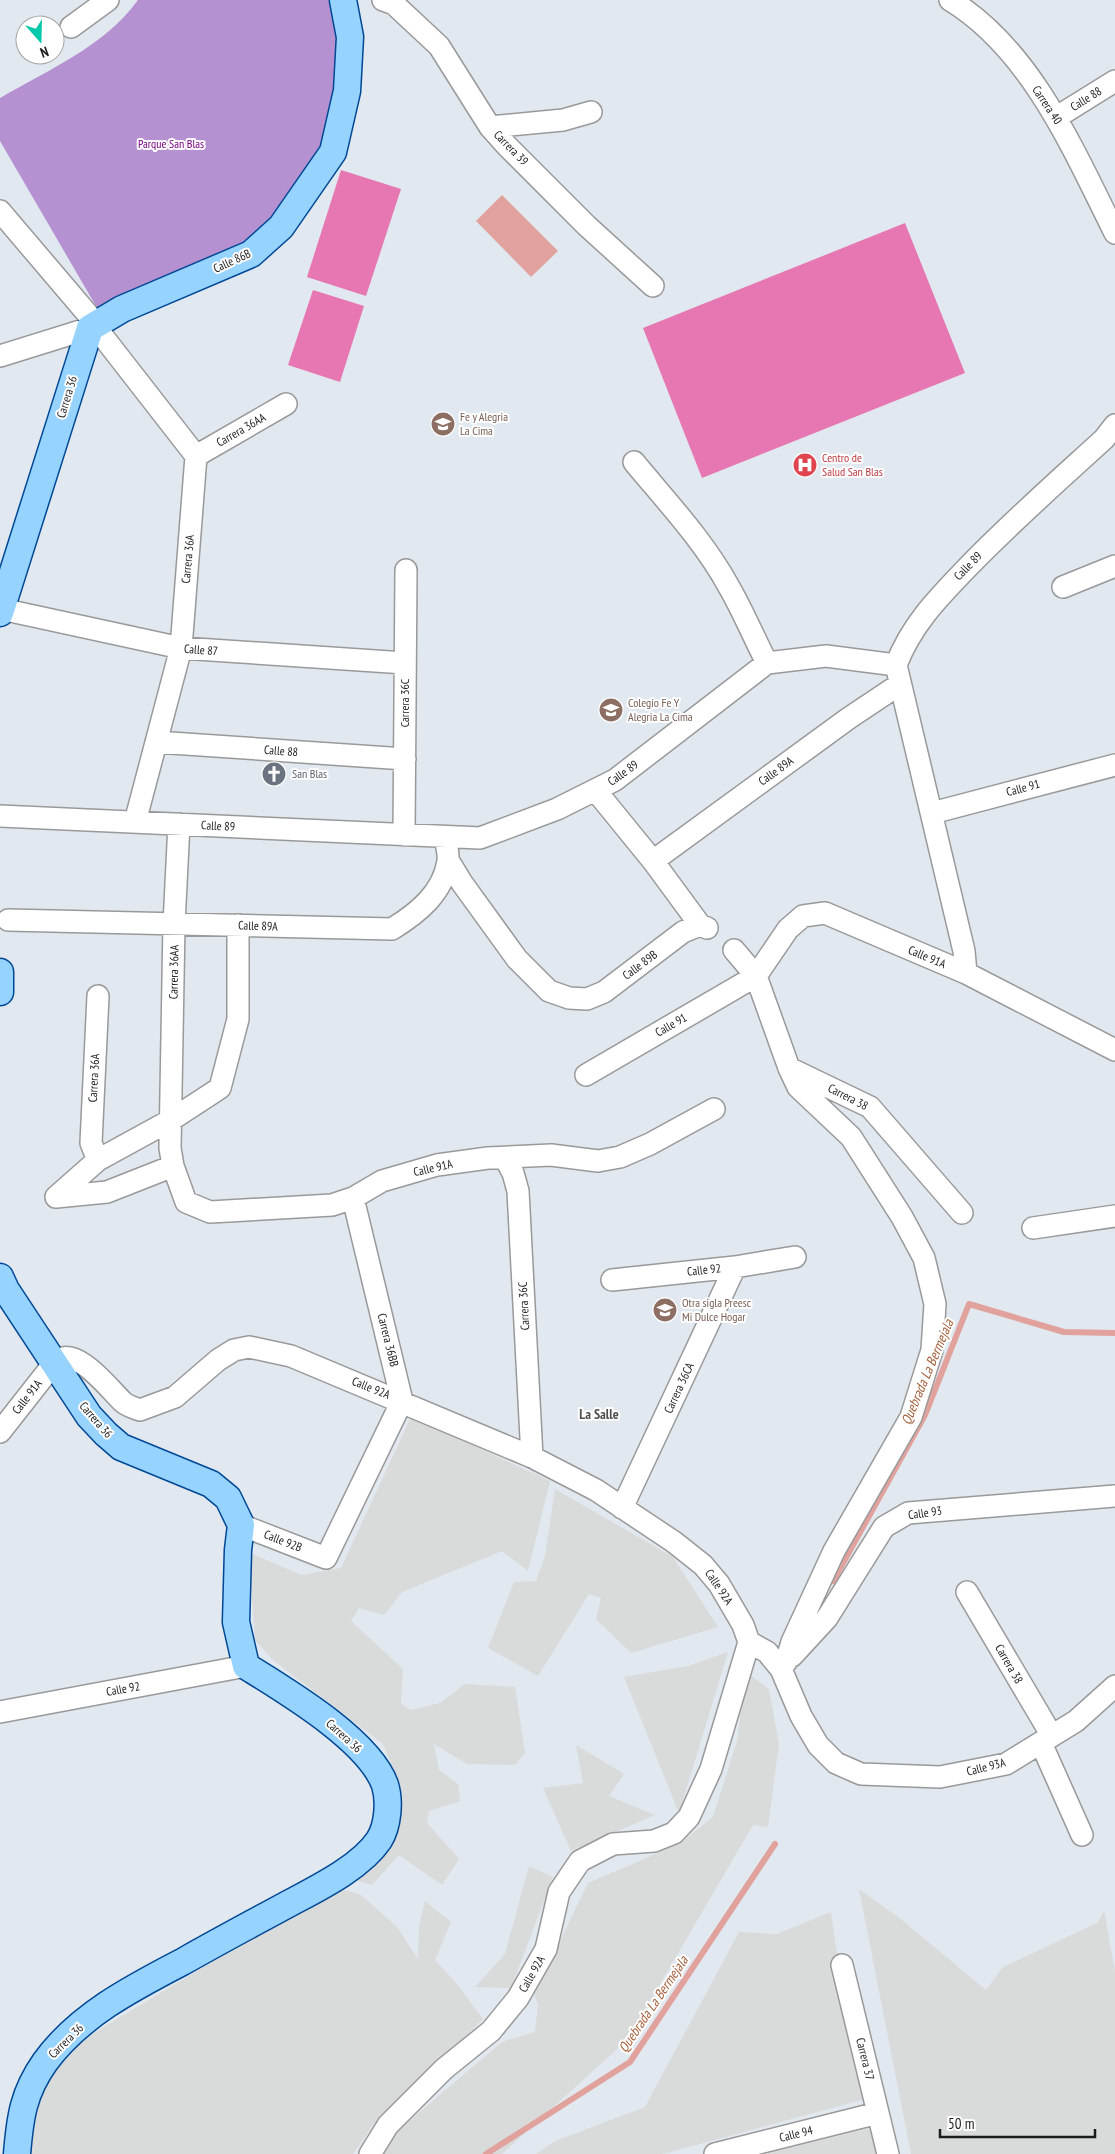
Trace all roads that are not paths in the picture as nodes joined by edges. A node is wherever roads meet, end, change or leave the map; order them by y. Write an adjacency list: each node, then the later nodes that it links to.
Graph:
1 (108, 0): 5 (street)
2 (343, 0): 13 (main road, Calle 86B)
3 (383, 0): 9 (street, Carrera 39)
4 (950, 0): 8 (street, Carrera 40)
5 (71, 27)
6 (1115, 81): 8 (street, Calle 88)
7 (591, 112): 9 (street)
8 (1057, 117): 11 (street, Carrera 40)
9 (490, 127): 12 (street, Carrera 39)
10 (0, 211): 13 (street)
11 (1115, 233)
12 (653, 286)
13 (92, 326): 14 (street, Calle 86B); 17 (street); 22 (main road, Carrera 36)
14 (0, 356)
15 (286, 404): 17 (street, Carrera 36AA)
16 (1115, 426): 26 (street, Calle 89)
17 (196, 456): 23 (street, Carrera 36A)
18 (634, 462): 25 (street)
19 (1115, 566): 21 (street)
20 (406, 570): 24 (street, Carrera 36C)
21 (1063, 587)
22 (0, 611): 23 (street, Calle 87)
23 (180, 648): 24 (street, Calle 87); 27 (street, Carrera 36A)
24 (405, 663): 28 (street, Carrera 36C)
25 (766, 663): 26 (street); 30 (street, Calle 89)
26 (898, 675): 31 (street); 38 (street, Calle 89A)
27 (156, 742): 28 (street, Calle 88); 33 (street, Carrera 36A)
28 (405, 759): 35 (street, Carrera 36C)
29 (1115, 765): 31 (street, Calle 91)
30 (596, 791): 36 (street, Calle 89); 38 (street)
31 (932, 813): 44 (street)
32 (0, 816): 33 (street, Calle 89)
33 (135, 822): 34 (street, Calle 89)
34 (179, 824): 35 (street, Calle 89); 40 (street, Carrera 36AA)
35 (404, 835): 36 (street, Calle 89)
36 (445, 837): 37 (street, Calle 89A)
37 (448, 860): 38 (street, Calle 89B); 41 (street, Calle 89A)
38 (653, 861)
39 (8, 920): 40 (street, Calle 89A)
40 (174, 924): 41 (street, Calle 89A); 52 (street, Carrera 36AA)
41 (238, 926): 52 (street)
42 (734, 950): 45 (street)
43 (0, 972): 46 (main road)
44 (966, 973): 45 (street, Calle 91A); 48 (street, Calle 91A)
45 (756, 976): 49 (street); 50 (street, Calle 91)
46 (0, 992)
47 (98, 996): 54 (street, Carrera 36A)
48 (1115, 1050)
49 (789, 1068): 57 (street, Carrera 38); 74 (street)
50 (586, 1075)
51 (714, 1109): 53 (street, Calle 91A)
52 (171, 1120): 54 (street); 55 (street, Carrera 36AA)
53 (505, 1158): 56 (street, Calle 91A); 67 (street, Carrera 36C)
54 (98, 1160): 55 (street)
55 (173, 1166): 56 (street, Calle 91A)
56 (353, 1198): 65 (street, Carrera 36BB)
57 (962, 1213)
58 (1115, 1216): 59 (street)
59 (1033, 1228)
60 (795, 1257): 61 (street, Calle 92)
61 (735, 1267): 63 (street, Calle 92); 69 (street, Carrera 36CA)
62 (0, 1277): 64 (main road, Carrera 36)
63 (612, 1280)
64 (54, 1362): 65 (street, Calle 92A); 66 (street, Calle 91A); 70 (main road, Carrera 36)
65 (402, 1401): 67 (street, Calle 92A); 70 (street, Calle 92B)
66 (0, 1432)
67 (532, 1457): 69 (street, Calle 92A)
68 (1115, 1496): 74 (street, Calle 93)
69 (622, 1508): 72 (street, Calle 92A)
70 (241, 1525): 73 (main road)
71 (967, 1592): 77 (street, Carrera 38)
72 (748, 1642): 74 (street); 82 (street, Calle 92A)
73 (246, 1666): 76 (street, Calle 92); 81 (main road, Carrera 36)
74 (784, 1666): 77 (street, Calle 93A)
75 (1115, 1686): 77 (street, Calle 93A)
76 (0, 1712)
77 (1046, 1739): 78 (street, Carrera 38)
78 (1082, 1835)
79 (842, 1965): 80 (street, Carrera 37)
80 (878, 2113): 83 (street, Calle 94); 84 (street, Carrera 37)
81 (17, 2154)
82 (370, 2154)
83 (715, 2154)
84 (888, 2154)

